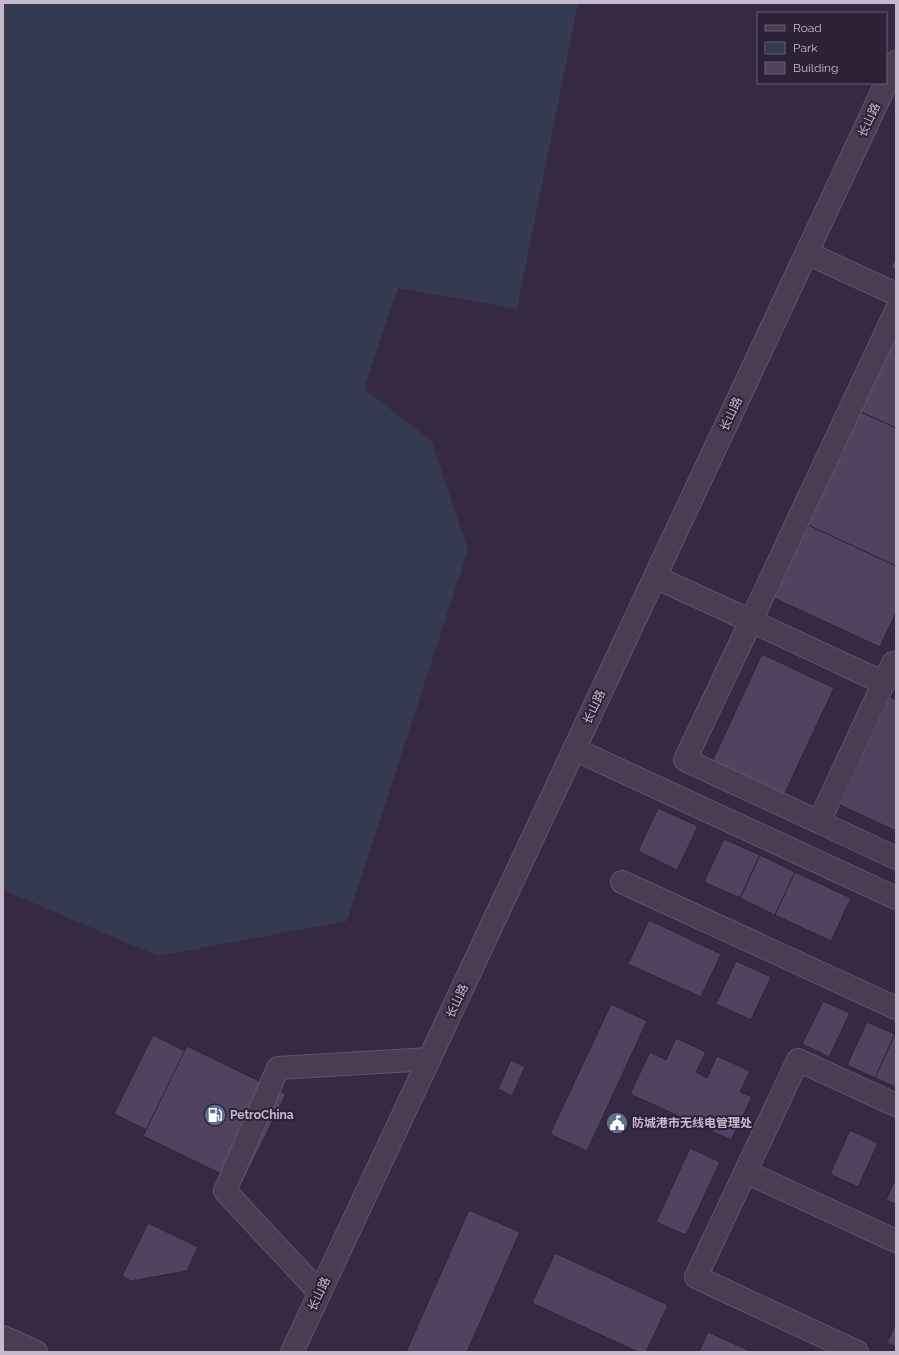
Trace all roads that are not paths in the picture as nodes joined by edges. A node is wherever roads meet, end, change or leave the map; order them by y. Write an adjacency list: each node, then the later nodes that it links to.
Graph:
1 (896, 62): 2 (street, 长山路)
2 (887, 81)
3 (886, 84): 4 (street, 长山路)
4 (807, 253): 5 (street); 7 (street, 长山路)
5 (896, 294)
6 (896, 311): 8 (street)
7 (655, 577): 8 (street); 11 (street, 长山路)
8 (751, 621): 10 (street); 12 (street)
9 (895, 661): 10 (street)
10 (884, 683): 12 (street)
11 (574, 750): 15 (street); 17 (street, 长山路)
12 (819, 822): 13 (street)
13 (896, 858)
14 (622, 882): 16 (street)
15 (896, 898)
16 (896, 1008)
17 (430, 1059): 21 (street, 长山路); 21 (street)
18 (896, 1105): 19 (street)
19 (746, 1172): 20 (street); 25 (street)
20 (896, 1241)
21 (320, 1293): 24 (street, 长山路)
22 (3, 1337): 23 (street)
23 (36, 1352)
24 (292, 1352)
25 (857, 1352)

